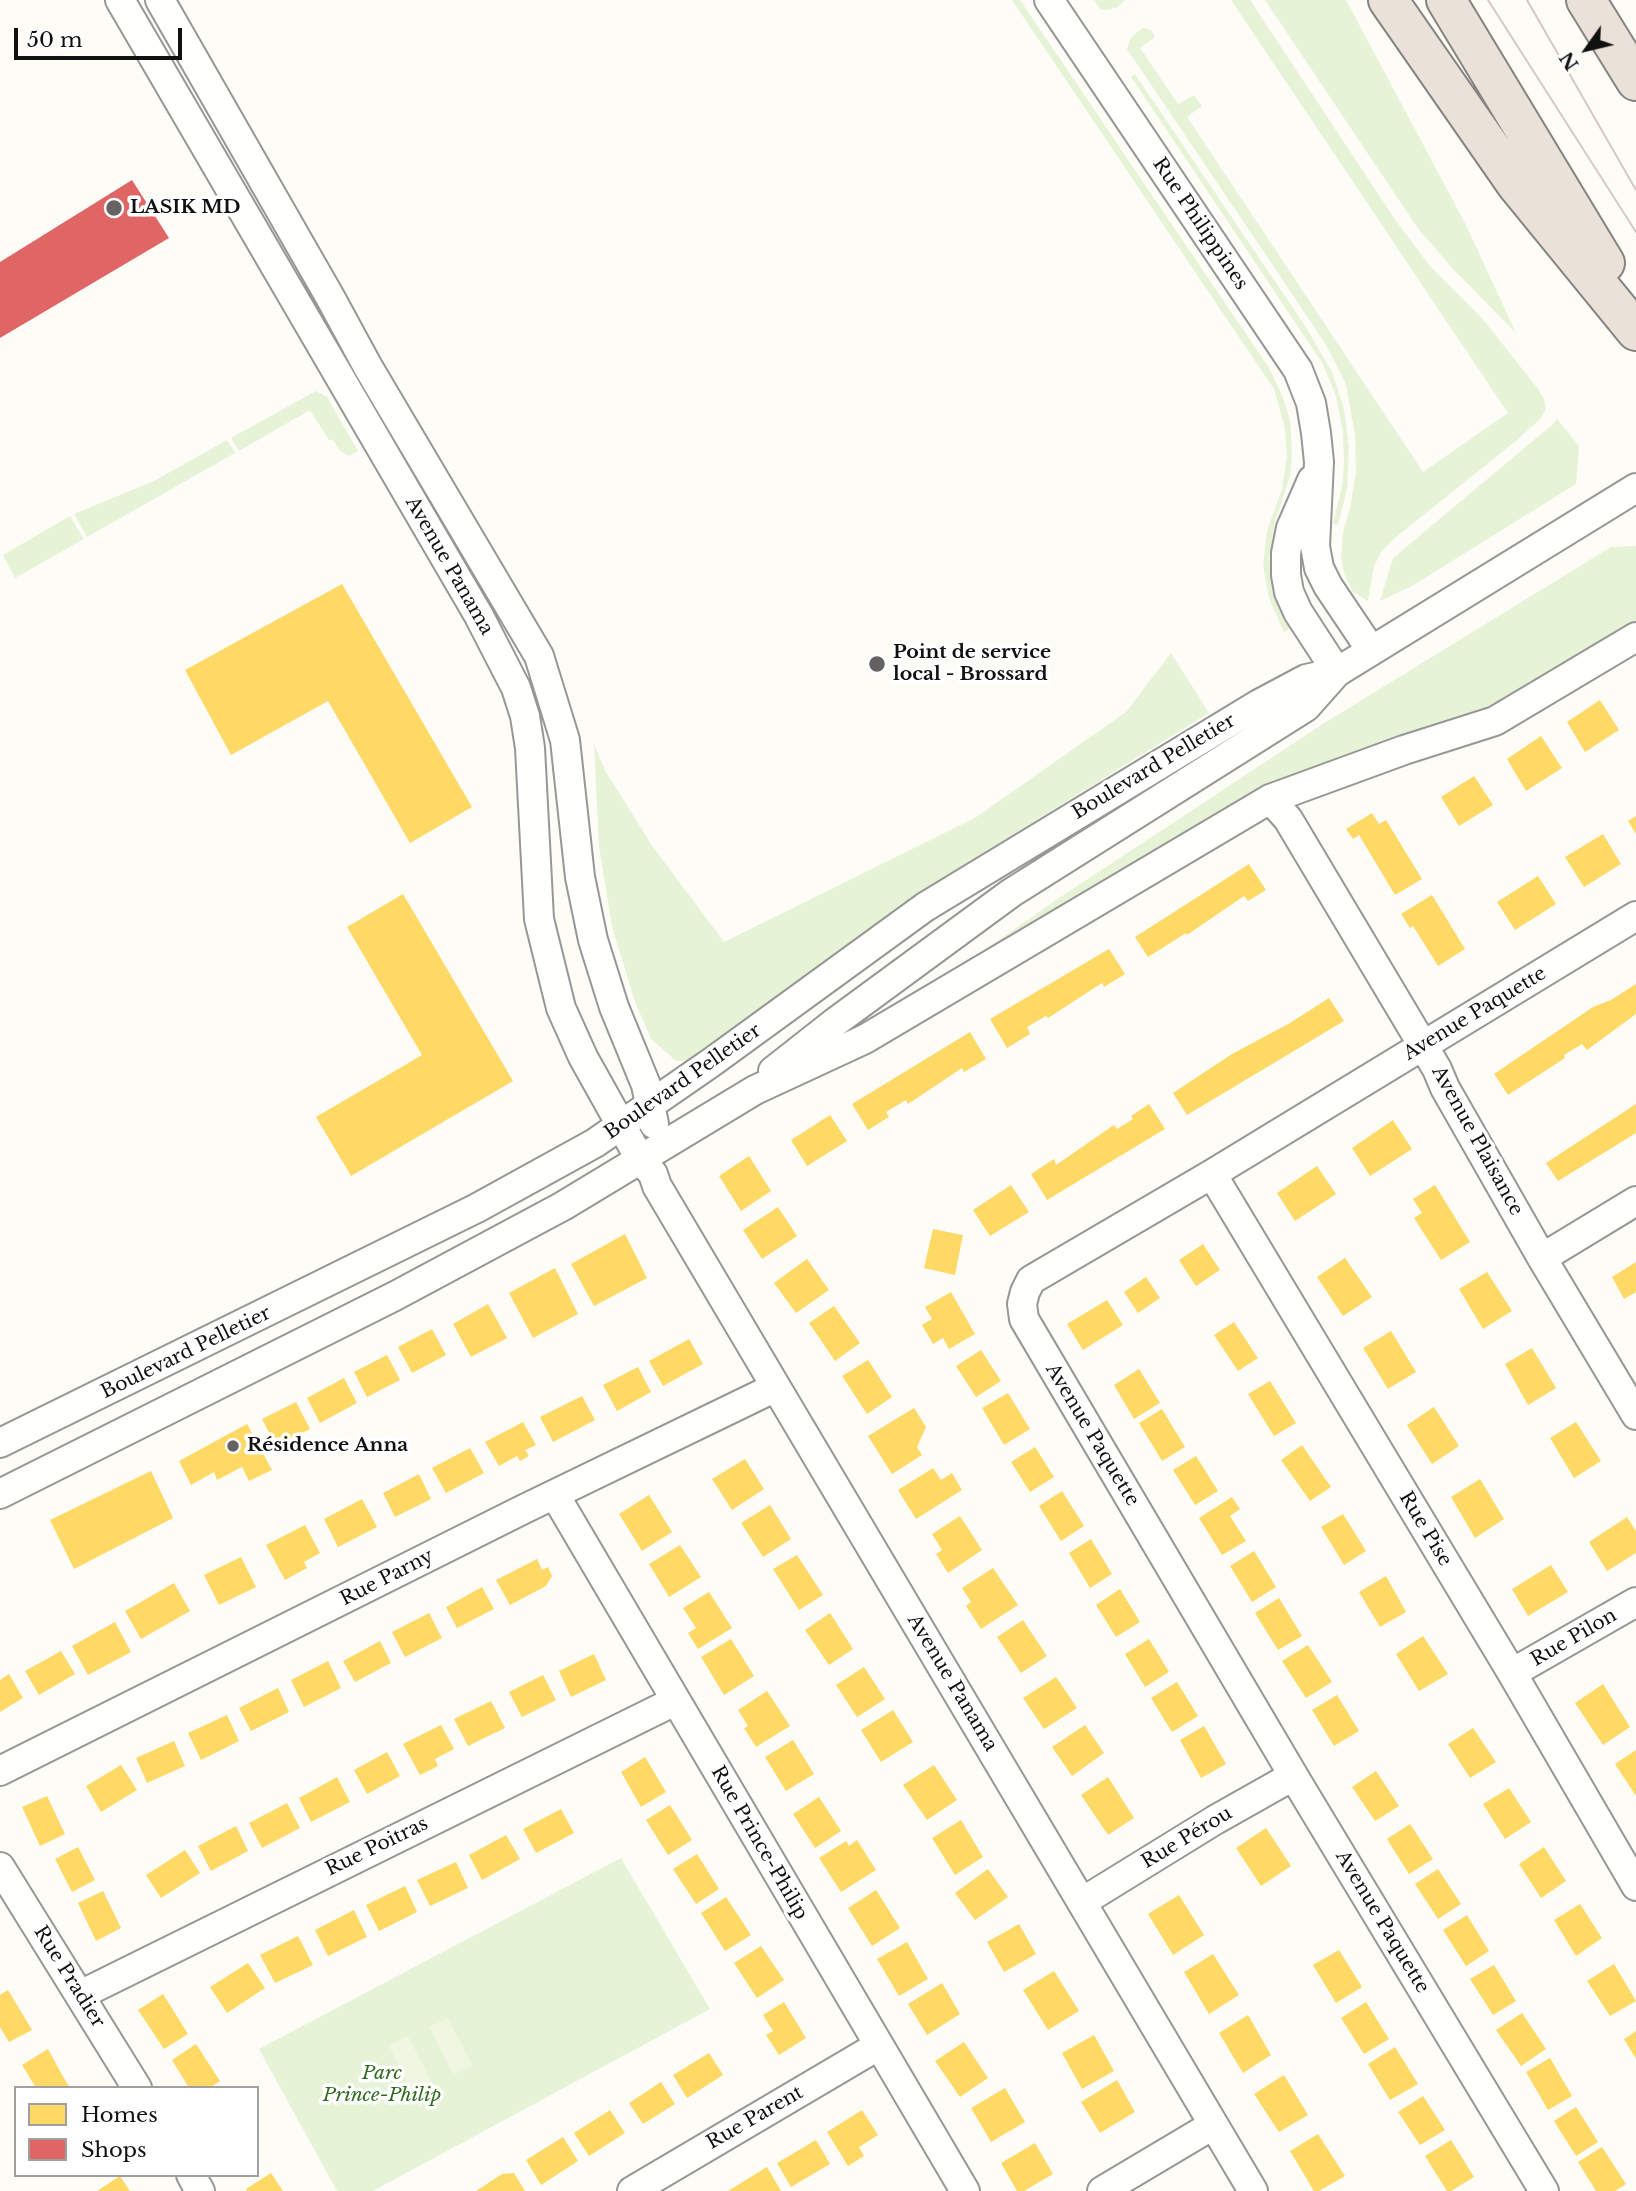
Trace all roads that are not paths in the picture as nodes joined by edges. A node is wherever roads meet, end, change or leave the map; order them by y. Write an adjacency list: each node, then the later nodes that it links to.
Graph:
1 (120, 0): 20 (street, Avenue Panama)
2 (160, 0): 19 (street, Avenue Panama)
3 (1049, 0): 10 (street, Rue Philippines)
4 (1388, 0): 9 (highway)
5 (1446, 0): 8 (highway)
6 (1586, 0): 7 (highway)
7 (1636, 82)
8 (1636, 316)
9 (1636, 331)
10 (1319, 462): 13 (street, Rue Philippines); 14 (street, Rue Philippines)
11 (1636, 488): 13 (street, Boulevard Pelletier)
12 (1636, 637): 15 (street, Boulevard Pelletier)
13 (1371, 650): 14 (street, Boulevard Pelletier)
14 (1337, 672): 18 (street, Boulevard Pelletier); 19 (street, Boulevard Pelletier)
15 (1270, 799): 17 (street, Avenue Plaisance); 18 (street, Boulevard Pelletier)
16 (1636, 916): 17 (street, Avenue Paquette)
17 (1423, 1046): 22 (street, Avenue Paquette); 24 (street, Avenue Plaisance)
18 (731, 1104): 21 (street, Boulevard Pelletier)
19 (650, 1107): 20 (street, Boulevard Pelletier); 21 (street, Avenue Panama)
20 (621, 1126): 21 (street, Avenue Panama); 27 (street, Boulevard Pelletier)
21 (651, 1161): 25 (street, Avenue Panama); 28 (street, Boulevard Pelletier)
22 (1212, 1174): 31 (street, Rue Pise); 34 (street, Avenue Paquette)
23 (1636, 1201): 24 (street)
24 (1542, 1258): 26 (street, Avenue Plaisance)
25 (775, 1387): 29 (street, Rue Parny); 37 (street, Avenue Panama)
26 (1636, 1415)
27 (0, 1443)
28 (0, 1494)
29 (555, 1495): 32 (street, Rue Prince-Philip); 33 (street, Rue Parny)
30 (1636, 1602): 31 (street, Rue Pilon)
31 (1512, 1673): 36 (street, Rue Pise)
32 (675, 1701): 38 (street, Rue Poitras); 39 (street, Rue Prince-Philip)
33 (0, 1771)
34 (1293, 1776): 37 (street, Rue Pérou); 46 (street, Avenue Paquette)
35 (0, 1867): 38 (street, Rue Pradier)
36 (1636, 1886)
37 (1082, 1902): 41 (street, Avenue Panama)
38 (80, 1995): 40 (street, Rue Pradier)
39 (878, 2046): 42 (street, Rue Parent); 43 (street, Rue Prince-Philip)
40 (136, 2086)
41 (1213, 2125): 44 (street); 45 (street, Avenue Panama)
42 (632, 2191)
43 (965, 2191)
44 (1102, 2191)
45 (1253, 2191)
46 (1544, 2191)

